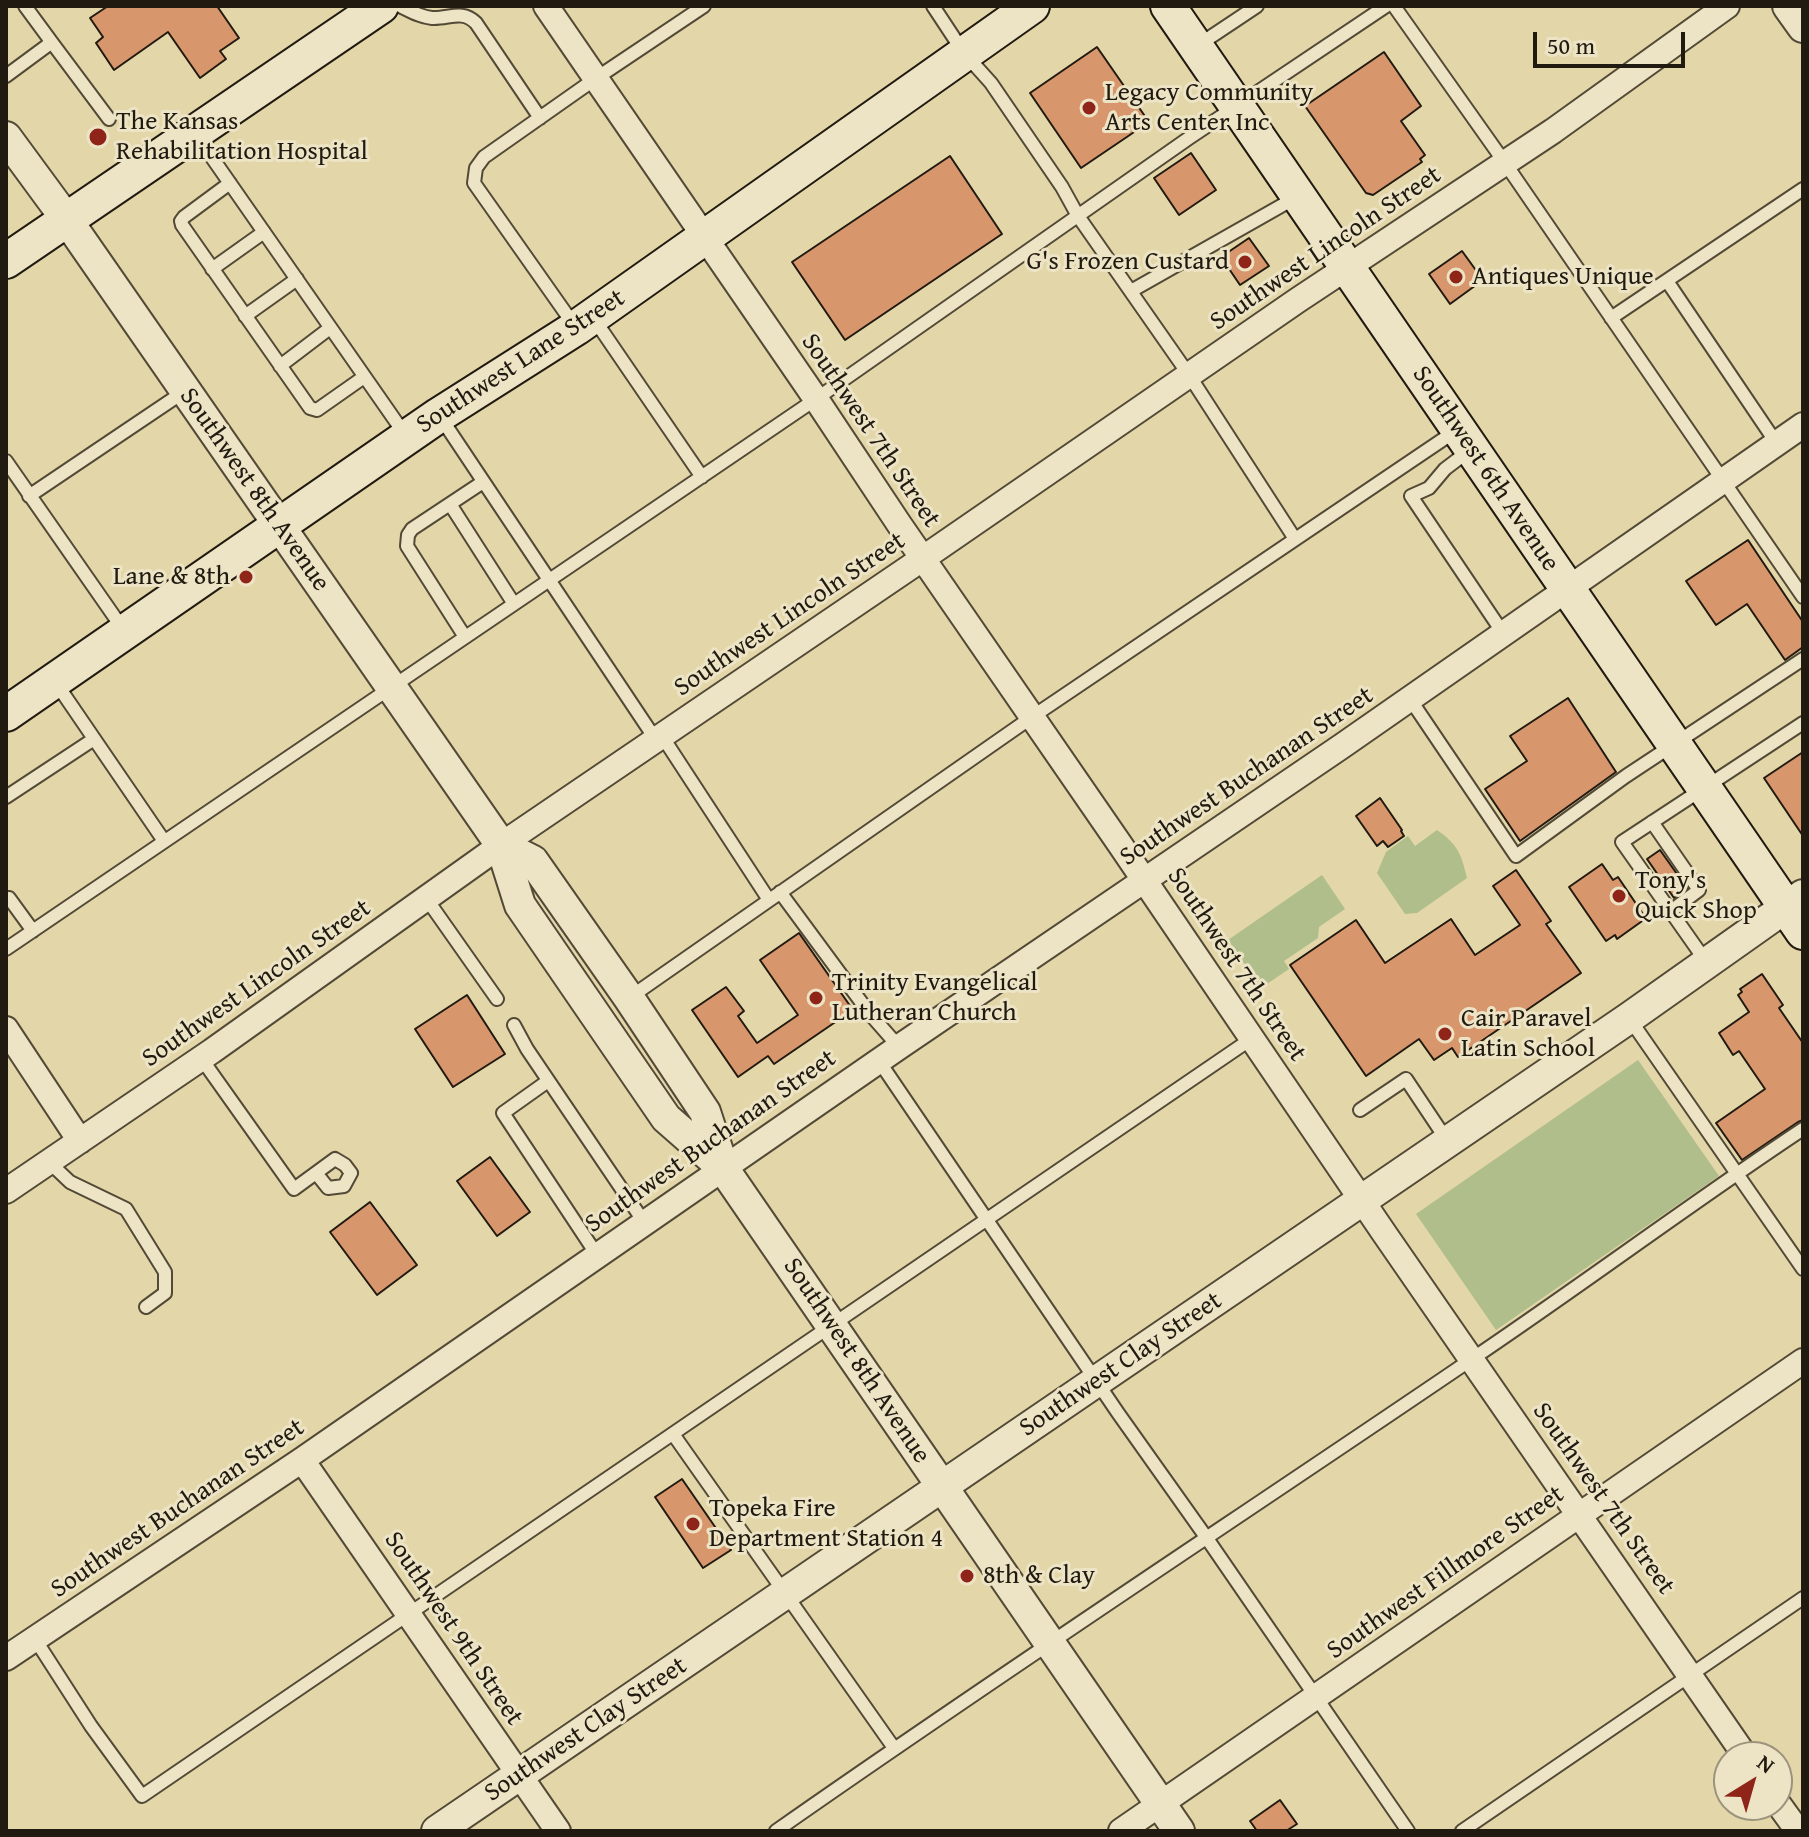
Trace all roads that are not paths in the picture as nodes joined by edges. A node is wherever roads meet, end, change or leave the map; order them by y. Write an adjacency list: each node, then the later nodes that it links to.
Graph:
1 (25, 6): 15 (lane)
2 (381, 6): 23 (main road)
3 (400, 6): 21 (lane)
4 (546, 6): 19 (street, Southwest 7th Street)
5 (704, 6): 19 (lane)
6 (933, 6): 17 (lane)
7 (1032, 6): 17 (main road, Southwest Lane Street)
8 (1168, 6): 16 (main road, Southwest 6th Avenue)
9 (1257, 6): 16 (lane)
10 (1386, 6): 20 (lane)
11 (1394, 6): 25 (lane)
12 (1727, 6): 25 (street, Southwest Lincoln Street)
13 (1788, 6): 14 (street)
14 (1803, 27)
15 (50, 40): 18 (lane); 22 (lane)
16 (1195, 47): 20 (main road, Southwest 6th Avenue)
17 (964, 53): 29 (lane); 32 (main road, Southwest Lane Street)
18 (6, 76)
19 (595, 79): 21 (lane); 32 (street, Southwest 7th Street)
20 (1237, 107): 28 (main road, Southwest 6th Avenue); 29 (lane)
21 (540, 118): 41 (lane)
22 (109, 119)
23 (195, 133): 26 (lane); 30 (main road)
24 (6, 137): 30 (street, Southwest 8th Avenue)
25 (1505, 163): 34 (street, Southwest Lincoln Street); 40 (lane)
26 (230, 183): 31 (lane); 35 (lane)
27 (1803, 189): 37 (lane)
28 (1298, 196): 34 (main road, Southwest 6th Avenue); 38 (lane)
29 (1078, 216): 38 (lane); 47 (lane)
30 (67, 220): 33 (main road); 46 (street, Southwest 8th Avenue)
31 (264, 232): 35 (lane); 36 (lane)
32 (705, 238): 41 (main road, Southwest Lane Street); 47 (street, Southwest 7th Street)
33 (6, 261)
34 (1347, 267): 44 (street, Southwest Lincoln Street); 51 (main road, Southwest 6th Avenue)
35 (212, 269): 39 (lane)
36 (297, 279): 39 (lane); 42 (lane)
37 (1667, 281): 40 (lane); 52 (lane)
38 (1131, 291): 44 (lane)
39 (245, 316): 43 (lane)
40 (1611, 318): 55 (lane)
41 (584, 322): 48 (main road, Southwest Lane Street); 54 (lane)
42 (330, 328): 43 (lane); 45 (lane)
43 (280, 366): 45 (lane)
44 (1189, 375): 61 (lane); 62 (street, Southwest Lincoln Street)
45 (364, 377): 50 (lane)
46 (185, 391): 58 (lane); 60 (street, Southwest 8th Avenue)
47 (816, 399): 54 (lane); 62 (street, Southwest 7th Street)
48 (439, 415): 50 (main road, Southwest Lane Street); 57 (lane)
49 (1803, 425): 52 (street, Southwest Buchanan Street)
50 (406, 437): 60 (main road, Southwest Lane Street)
51 (1464, 440): 61 (lane); 64 (main road, Southwest 6th Avenue); 68 (lane)
52 (1777, 444): 55 (street, Southwest Buchanan Street)
53 (6, 461): 56 (lane)
54 (702, 477): 63 (lane)
55 (1723, 481): 64 (street, Southwest Buchanan Street); 65 (lane)
56 (12, 482): 58 (lane)
57 (483, 482): 59 (lane); 63 (lane)
58 (29, 496): 67 (lane)
59 (450, 504): 66 (lane); 69 (lane)
60 (279, 526): 67 (main road, Southwest Lane Street); 72 (street, Southwest 8th Avenue)
61 (1295, 539): 75 (lane)
62 (922, 559): 75 (street, Southwest 7th Street); 77 (street, Southwest Lincoln Street)
63 (549, 580): 66 (lane); 77 (lane)
64 (1567, 589): 68 (street, Southwest Buchanan Street); 79 (main road, Southwest 6th Avenue)
65 (1803, 597)
66 (514, 604): 69 (lane)
67 (125, 632): 71 (main road, Southwest Lane Street)
68 (1503, 633): 73 (street, Southwest Buchanan Street)
69 (465, 637): 72 (lane)
70 (1803, 659): 79 (lane)
71 (54, 681): 74 (main road, Southwest Lane Street); 78 (lane)
72 (391, 687): 83 (lane); 84 (street, Southwest 8th Avenue)
73 (1410, 699): 79 (lane); 85 (street, Southwest Buchanan Street)
74 (6, 714)
75 (1032, 717): 85 (street, Southwest 7th Street); 86 (lane)
76 (1803, 723): 80 (lane)
77 (659, 738): 84 (street, Southwest Lincoln Street); 86 (lane)
78 (94, 739): 81 (lane); 83 (lane)
79 (1674, 744): 80 (main road, Southwest 6th Avenue)
80 (1704, 788): 82 (lane); 90 (main road, Southwest 6th Avenue)
81 (6, 797)
82 (1652, 822): 89 (lane); 89 (lane)
83 (164, 841): 91 (lane)
84 (501, 845): 88 (street, Southwest Lincoln Street); 94 (street, Southwest 8th Avenue); 109 (street, Southwest 8th Avenue)
85 (1145, 880): 99 (street, Southwest 7th Street); 100 (street, Southwest Buchanan Street)
86 (774, 896): 94 (lane); 100 (lane)
87 (9, 898): 91 (lane)
88 (426, 898): 95 (lane); 101 (street, Southwest Lincoln Street)
89 (1671, 911): 93 (lane)
90 (1797, 911): 93 (street, Southwest Clay Street)
91 (33, 931): 92 (lane)
92 (6, 949)
93 (1707, 963): 96 (street, Southwest Clay Street)
94 (629, 998): 109 (street, Southwest 8th Avenue)
95 (497, 999)
96 (1629, 1018): 107 (street, Southwest Clay Street); 111 (lane)
97 (514, 1025): 103 (lane)
98 (6, 1029): 106 (street)
99 (1251, 1039): 113 (street, Southwest 7th Street); 114 (lane)
100 (899, 1047): 102 (street, Southwest Buchanan Street)
101 (201, 1058): 106 (street, Southwest Lincoln Street); 110 (lane)
102 (879, 1061): 109 (street, Southwest Buchanan Street); 114 (lane)
103 (548, 1081): 115 (lane); 116 (lane)
104 (1360, 1110): 107 (lane)
105 (1803, 1129): 111 (lane)
106 (80, 1141): 108 (street, Southwest Lincoln Street)
107 (1448, 1142): 113 (street, Southwest Clay Street)
108 (49, 1162): 112 (street, Southwest Lincoln Street); 118 (lane)
109 (723, 1168): 115 (street, Southwest Buchanan Street); 119 (street, Southwest 8th Avenue)
110 (316, 1173)
111 (1736, 1174): 117 (lane); 120 (lane)
112 (6, 1191)
113 (1363, 1201): 120 (street, Southwest 7th Street); 122 (street, Southwest Clay Street)
114 (988, 1219): 119 (lane); 122 (lane)
115 (644, 1222): 116 (street, Southwest Buchanan Street)
116 (597, 1255): 124 (street, Southwest Buchanan Street)
117 (1803, 1269)
118 (146, 1307)
119 (832, 1326): 123 (lane); 125 (street, Southwest 8th Avenue)
120 (1473, 1359): 126 (street, Southwest 7th Street); 127 (lane)
121 (1803, 1361): 126 (street, Southwest Fillmore Street)
122 (1097, 1381): 125 (street, Southwest Clay Street); 127 (lane)
123 (673, 1434): 128 (lane); 130 (lane)
124 (302, 1460): 130 (street, Southwest 9th Street); 131 (street, Southwest Buchanan Street)
125 (942, 1487): 128 (street, Southwest Clay Street); 132 (street, Southwest 8th Avenue)
126 (1580, 1514): 134 (street, Southwest 7th Street); 135 (street, Southwest Fillmore Street)
127 (1206, 1537): 132 (lane); 135 (lane)
128 (786, 1594): 137 (lane); 138 (street, Southwest Clay Street)
129 (1803, 1598): 134 (lane)
130 (410, 1615): 131 (lane); 138 (street, Southwest 9th Street)
131 (35, 1639): 133 (street, Southwest Buchanan Street)
132 (1050, 1643): 137 (lane); 139 (street, Southwest 8th Avenue)
133 (6, 1658)
134 (1690, 1675): 136 (street, Southwest 7th Street); 146 (lane)
135 (1316, 1696): 139 (street, Southwest Fillmore Street); 145 (lane)
136 (1735, 1741)
137 (894, 1748): 142 (lane)
138 (519, 1775): 140 (street, Southwest Clay Street); 141 (street, Southwest 9th Street)
139 (1160, 1804): 143 (street, Southwest Fillmore Street); 144 (street, Southwest 8th Avenue)
140 (437, 1831)
141 (558, 1831)
142 (776, 1831)
143 (1121, 1831)
144 (1179, 1831)
145 (1408, 1831)
146 (1462, 1831)

